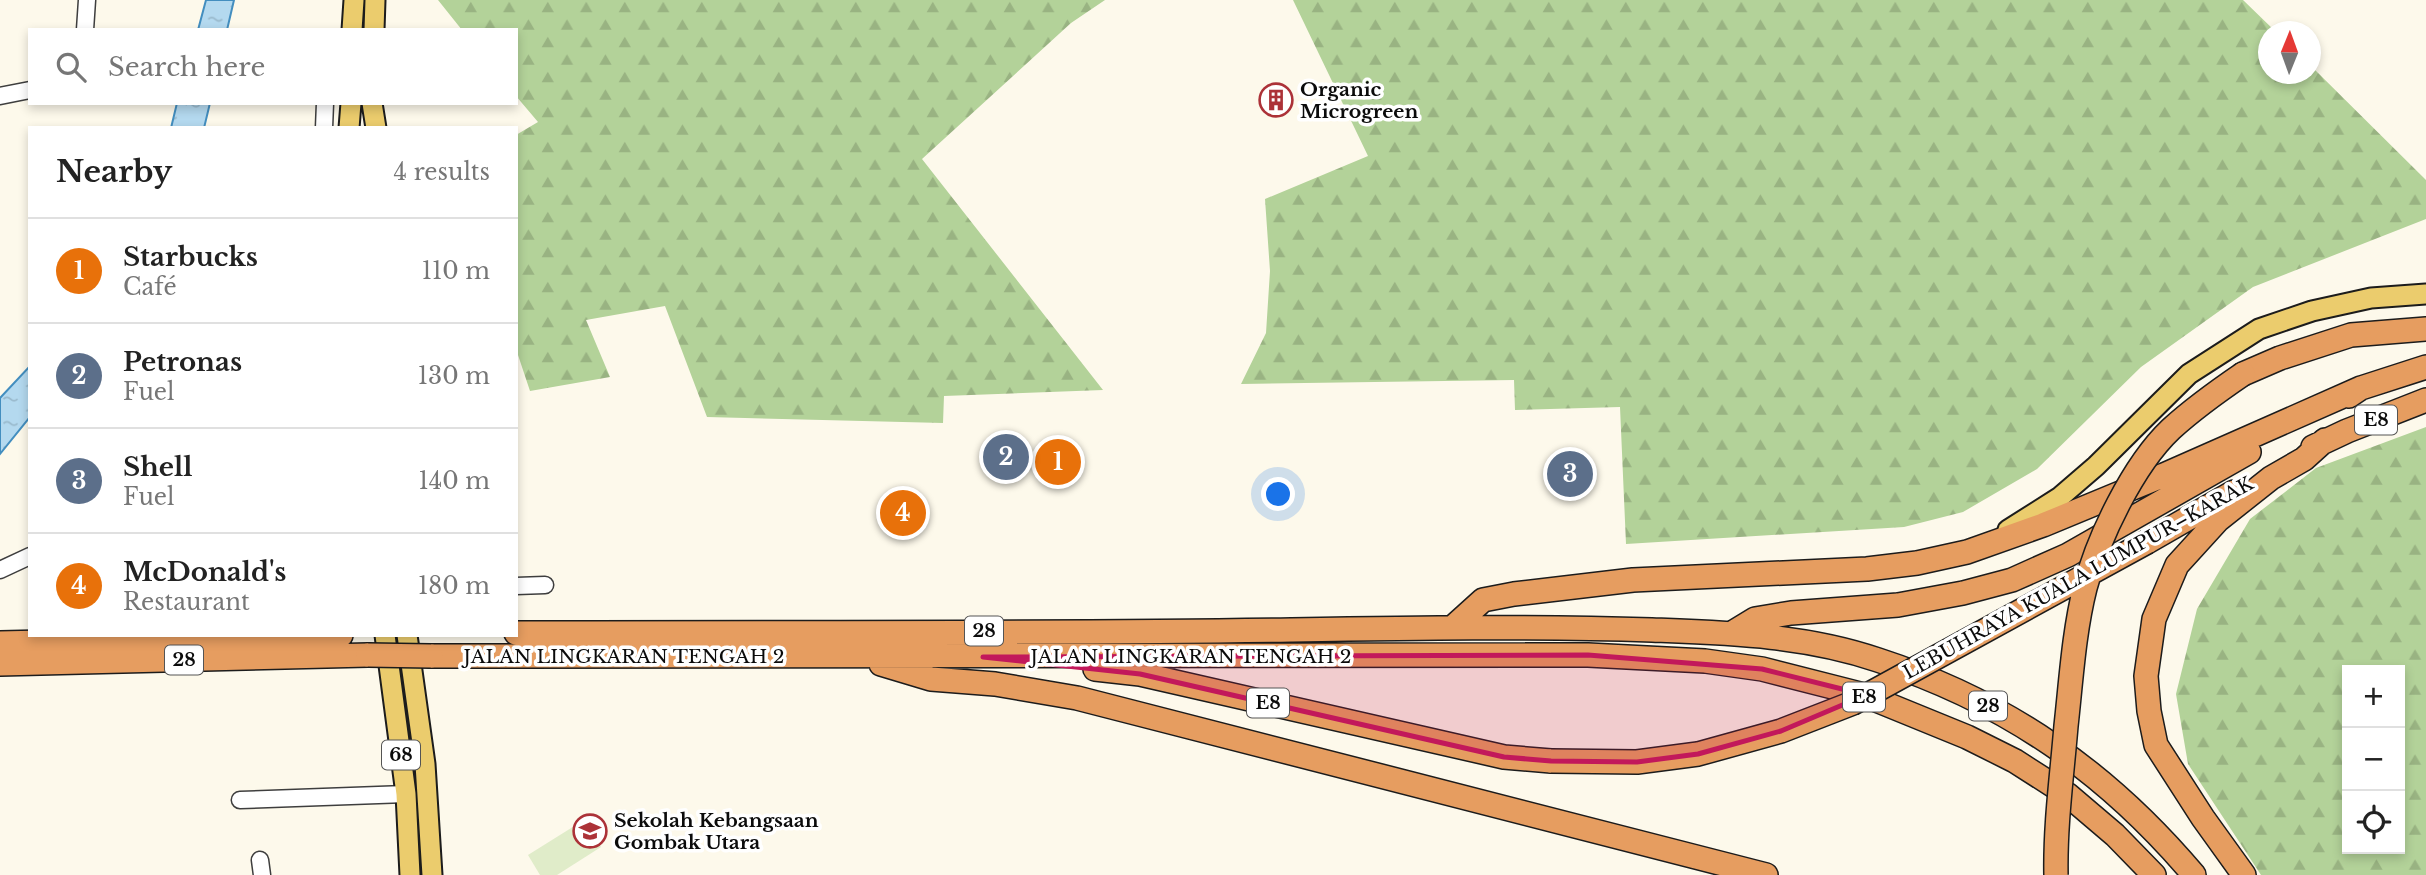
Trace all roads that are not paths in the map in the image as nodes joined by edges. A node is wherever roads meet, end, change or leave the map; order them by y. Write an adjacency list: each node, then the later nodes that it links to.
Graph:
1 (87, 0): 4 (street)
2 (354, 0): 5 (main road)
3 (375, 0): 6 (main road)
4 (85, 28)
5 (352, 28)
6 (374, 28)
7 (28, 90): 8 (street)
8 (0, 96)
9 (325, 105): 12 (street)
10 (351, 105): 13 (main road)
11 (372, 105): 14 (main road)
12 (324, 126)
13 (349, 126)
14 (376, 126)
15 (2426, 294): 21 (main road)
16 (2426, 329): 41 (highway, bridge)
17 (2426, 367): 18 (highway, LEBUHRAYA KUALA LUMPUR–KARAK / E8)
18 (2361, 388): 21 (highway); 28 (highway, LEBUHRAYA KUALA LUMPUR–KARAK / E8)
19 (2426, 400): 20 (highway, LEBUHRAYA KUALA LUMPUR–KARAK / E8)
20 (2325, 440): 34 (highway, LEBUHRAYA KUALA LUMPUR–KARAK / E8, bridge); 44 (highway)
21 (1967, 552): 26 (highway)
22 (28, 557): 23 (street)
23 (0, 570)
24 (545, 585): 25 (street)
25 (518, 586)
26 (1451, 628): 27 (highway, JALAN LINGKARAN TENGAH 2 / 28); 28 (highway, JALAN LINGKARAN TENGAH 2 / 28)
27 (518, 634)
28 (1732, 634): 43 (highway, JALAN LINGKARAN TENGAH 2 / 28)
29 (244, 637): 32 (highway, 28)
30 (385, 637): 36 (main road, 68)
31 (407, 637): 39 (main road, 68)
32 (0, 642)
33 (859, 657): 34 (highway, JALAN LINGKARAN TENGAH 2 / 28); 35 (highway, JALAN LINGKARAN TENGAH 2 / 28, bridge); 40 (highway)
34 (983, 657): 42 (highway, JALAN LINGKARAN TENGAH 2 / 28)
35 (0, 664)
36 (406, 794): 37 (street); 38 (main road, 68)
37 (240, 800)
38 (410, 875)
39 (432, 875)
40 (1766, 875)
41 (2056, 875)
42 (2154, 875)
43 (2194, 875)
44 (2244, 875)

